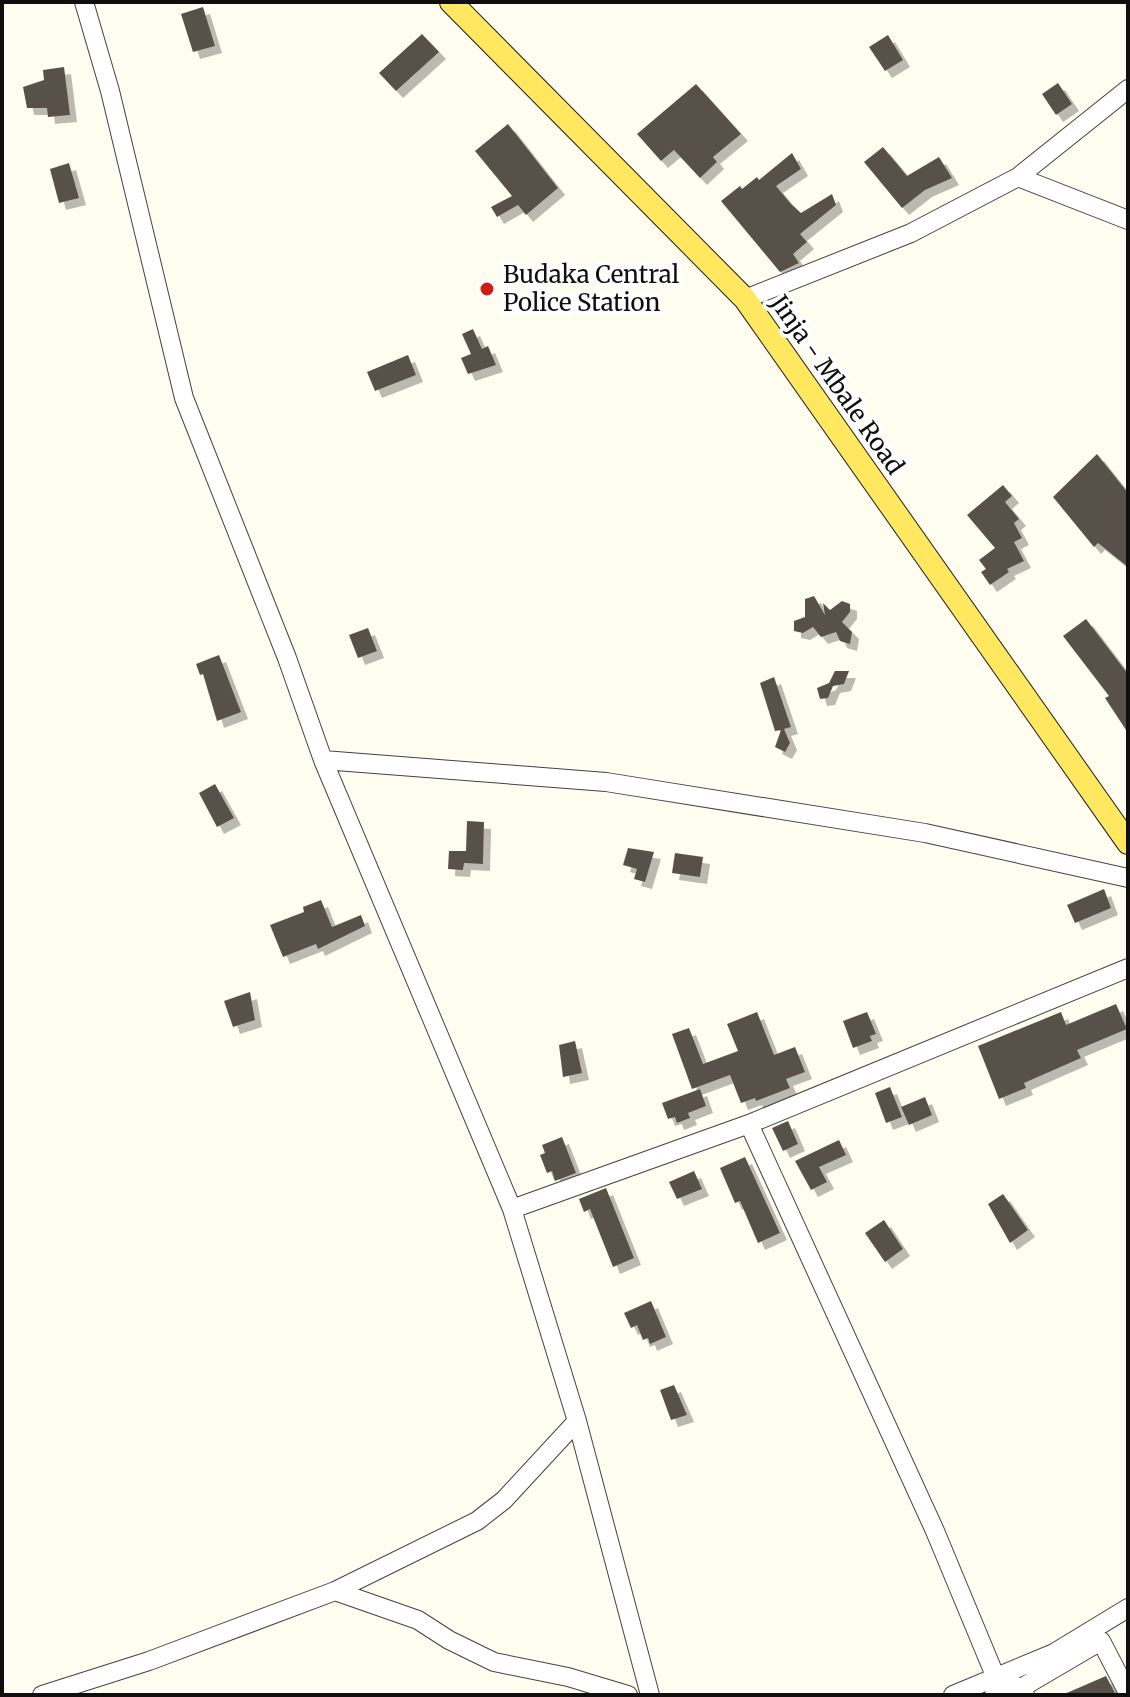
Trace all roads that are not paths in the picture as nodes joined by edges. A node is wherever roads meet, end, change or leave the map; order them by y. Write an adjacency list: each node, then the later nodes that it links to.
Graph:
1 (84, 2): 7 (street)
2 (451, 2): 6 (main road, Jinja - Mbale Road)
3 (1128, 89): 4 (street)
4 (1018, 177): 5 (street); 6 (street)
5 (1128, 220)
6 (745, 299): 8 (main road, Jinja - Mbale Road)
7 (323, 760): 9 (street); 12 (street)
8 (1128, 843)
9 (1128, 878)
10 (1128, 968): 11 (street)
11 (749, 1124): 12 (street); 16 (street)
12 (512, 1209): 13 (street)
13 (577, 1421): 14 (street); 21 (street)
14 (335, 1591): 19 (street); 20 (street)
15 (1128, 1608): 16 (street)
16 (995, 1686): 17 (street); 22 (street)
17 (1023, 1691): 18 (street)
18 (1128, 1693)
19 (42, 1695)
20 (628, 1695)
21 (650, 1695)
22 (953, 1695)

